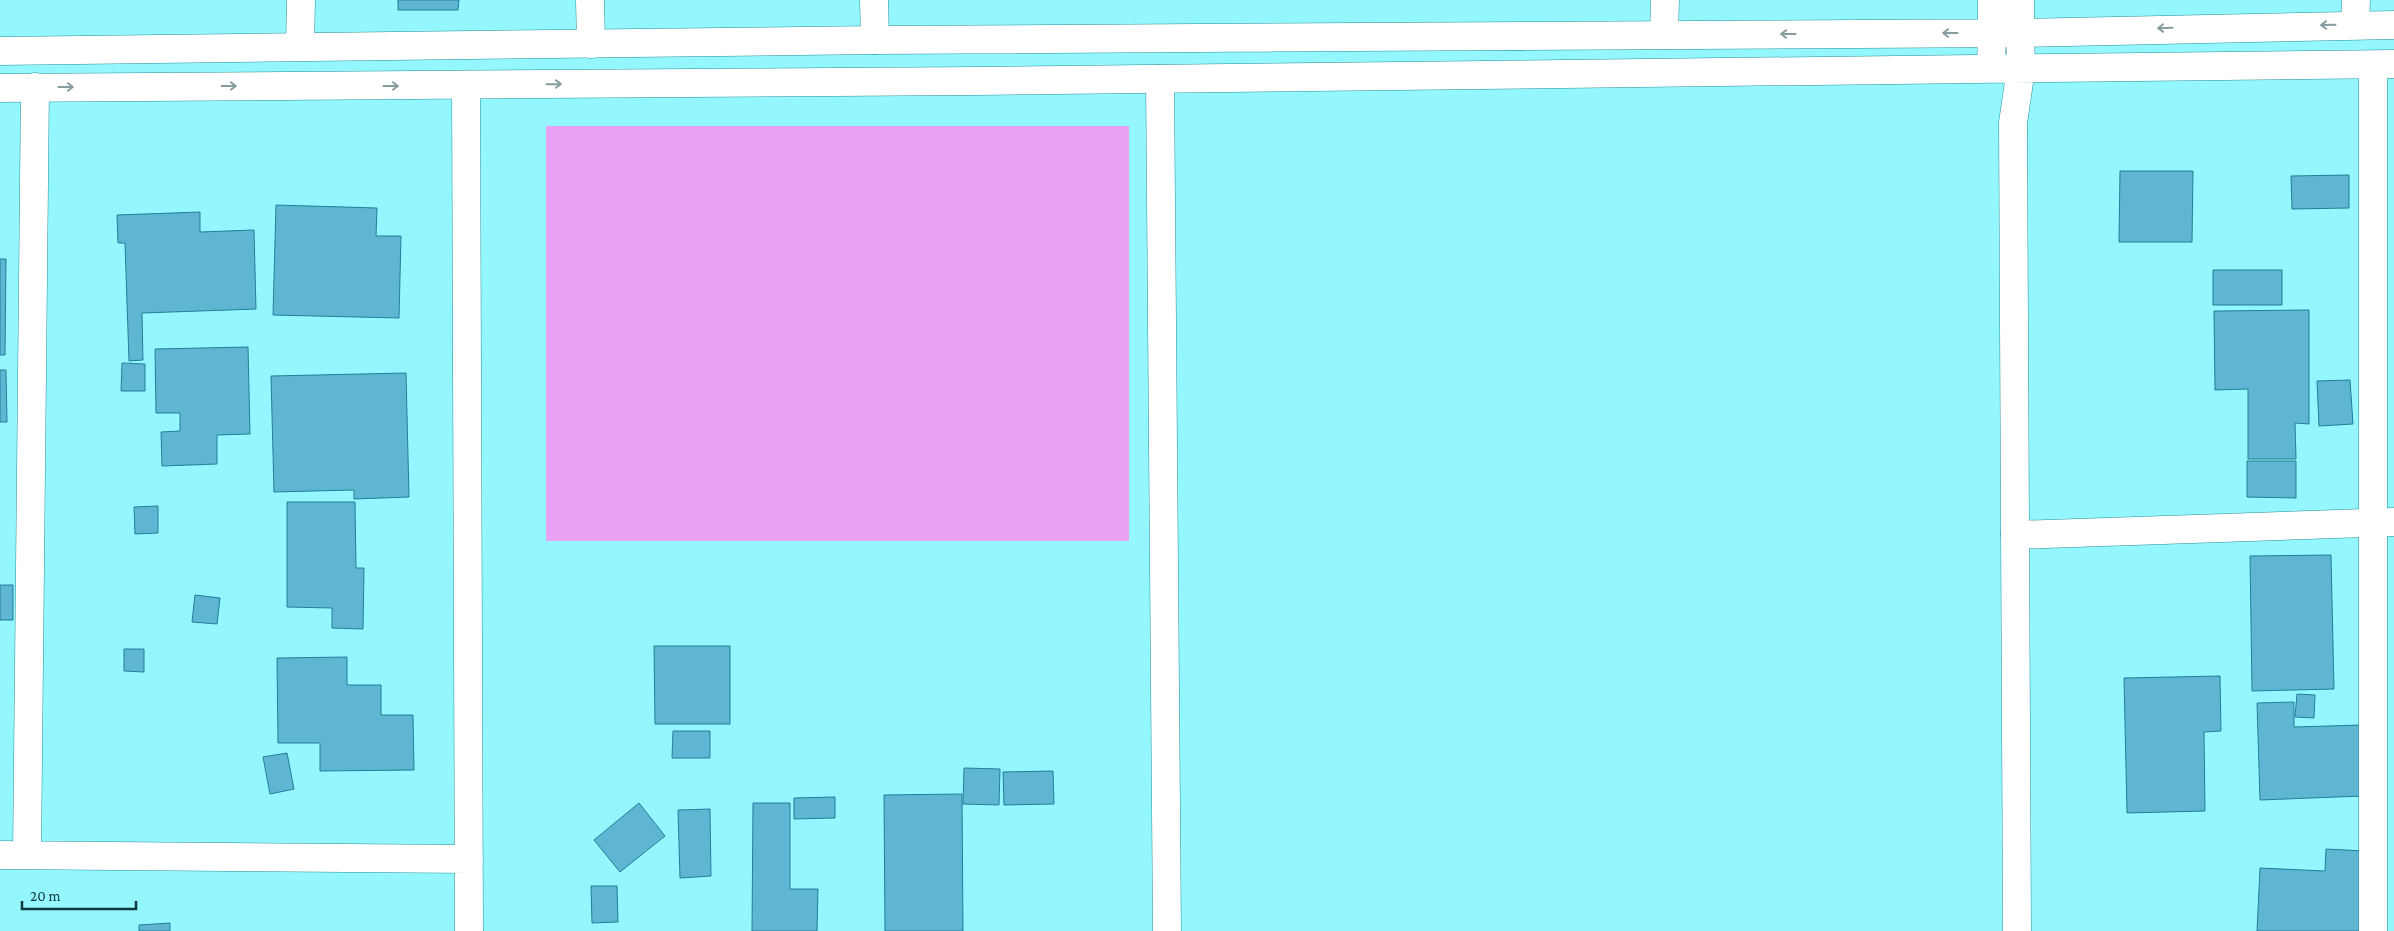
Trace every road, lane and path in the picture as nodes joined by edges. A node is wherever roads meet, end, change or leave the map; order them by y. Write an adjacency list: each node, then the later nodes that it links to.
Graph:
1 (301, 0): 14 (street)
2 (590, 0): 13 (street)
3 (874, 0): 12 (street)
4 (1665, 0): 11 (street)
5 (1992, 0): 9 (street)
6 (2020, 0): 10 (street)
7 (2355, 12): 8 (street); 10 (street, one-way to 10)
8 (2394, 24)
9 (1992, 33): 10 (street); 11 (street, one-way to 11); 17 (street)
10 (2020, 33): 18 (street)
11 (1664, 35): 12 (street)
12 (875, 40): 13 (street)
13 (591, 44): 14 (street)
14 (300, 46): 15 (street)
15 (0, 50)
16 (2384, 65): 18 (street); 24 (street)
17 (1991, 68): 18 (street); 19 (street); 23 (street)
18 (2021, 68): 23 (street)
19 (1160, 79): 20 (street, one-way to 19); 30 (street)
20 (466, 86): 21 (street, one-way to 20); 28 (street)
21 (35, 87): 22 (street); 27 (street)
22 (0, 88)
23 (2013, 123): 25 (street)
24 (2383, 522): 25 (street); 32 (street)
25 (2015, 534): 31 (street)
26 (0, 855): 27 (street)
27 (27, 855): 28 (street)
28 (470, 858): 29 (street)
29 (469, 931)
30 (1166, 931)
31 (2017, 931)
32 (2373, 931)

